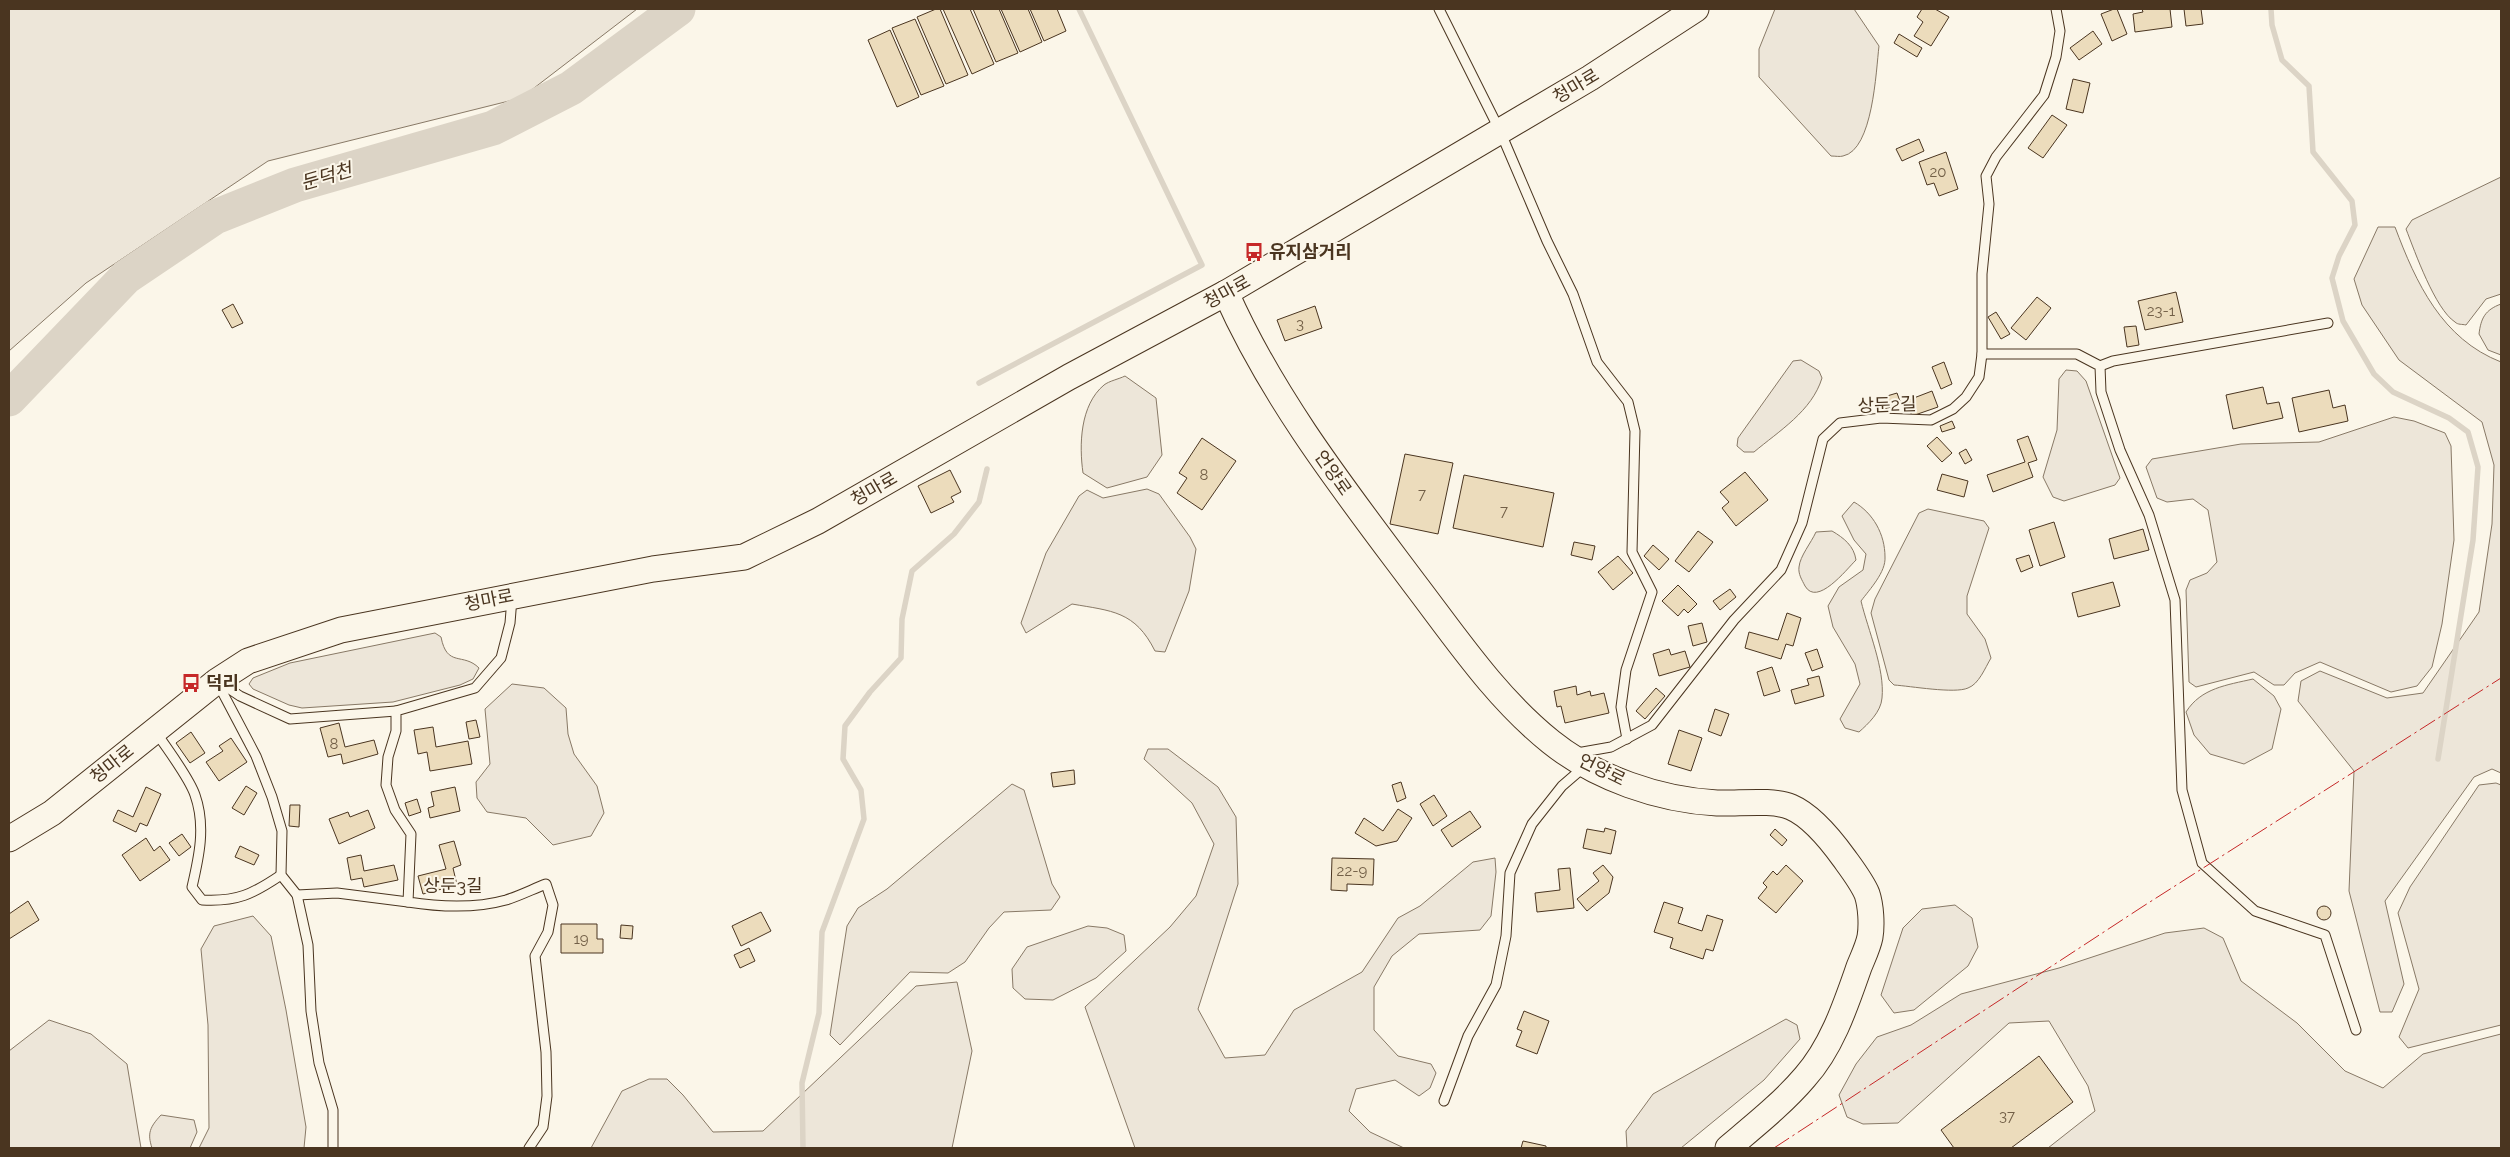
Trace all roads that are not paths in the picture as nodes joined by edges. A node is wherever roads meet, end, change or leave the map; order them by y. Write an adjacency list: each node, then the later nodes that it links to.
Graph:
1 (1439, 9): 4 (lane)
2 (1696, 9): 4 (street, 청마로)
3 (2056, 9): 7 (lane, 상둔2길)
4 (1500, 131): 5 (street, 청마로); 13 (lane)
5 (1226, 293): 9 (street, 청마로); 14 (street, 언양로)
6 (2328, 322): 8 (lane)
7 (1982, 354): 8 (lane); 13 (lane, 상둔2길)
8 (2100, 366): 19 (lane)
9 (512, 596): 10 (street, 청마로); 11 (lane)
10 (217, 681): 11 (lane); 12 (street, 청마로); 16 (lane)
11 (396, 711): 18 (lane, 상둔3길)
12 (155, 730): 15 (street, 청마로); 16 (lane)
13 (1628, 739): 14 (lane, 상둔2길)
14 (1578, 760): 20 (lane); 23 (street, 언양로)
15 (9, 839)
16 (282, 875): 17 (lane)
17 (297, 895): 18 (lane); 21 (lane)
18 (408, 902): 22 (lane, 상둔3길)
19 (2356, 1030)
20 (1444, 1100)
21 (333, 1148)
22 (529, 1148)
23 (1728, 1148)

